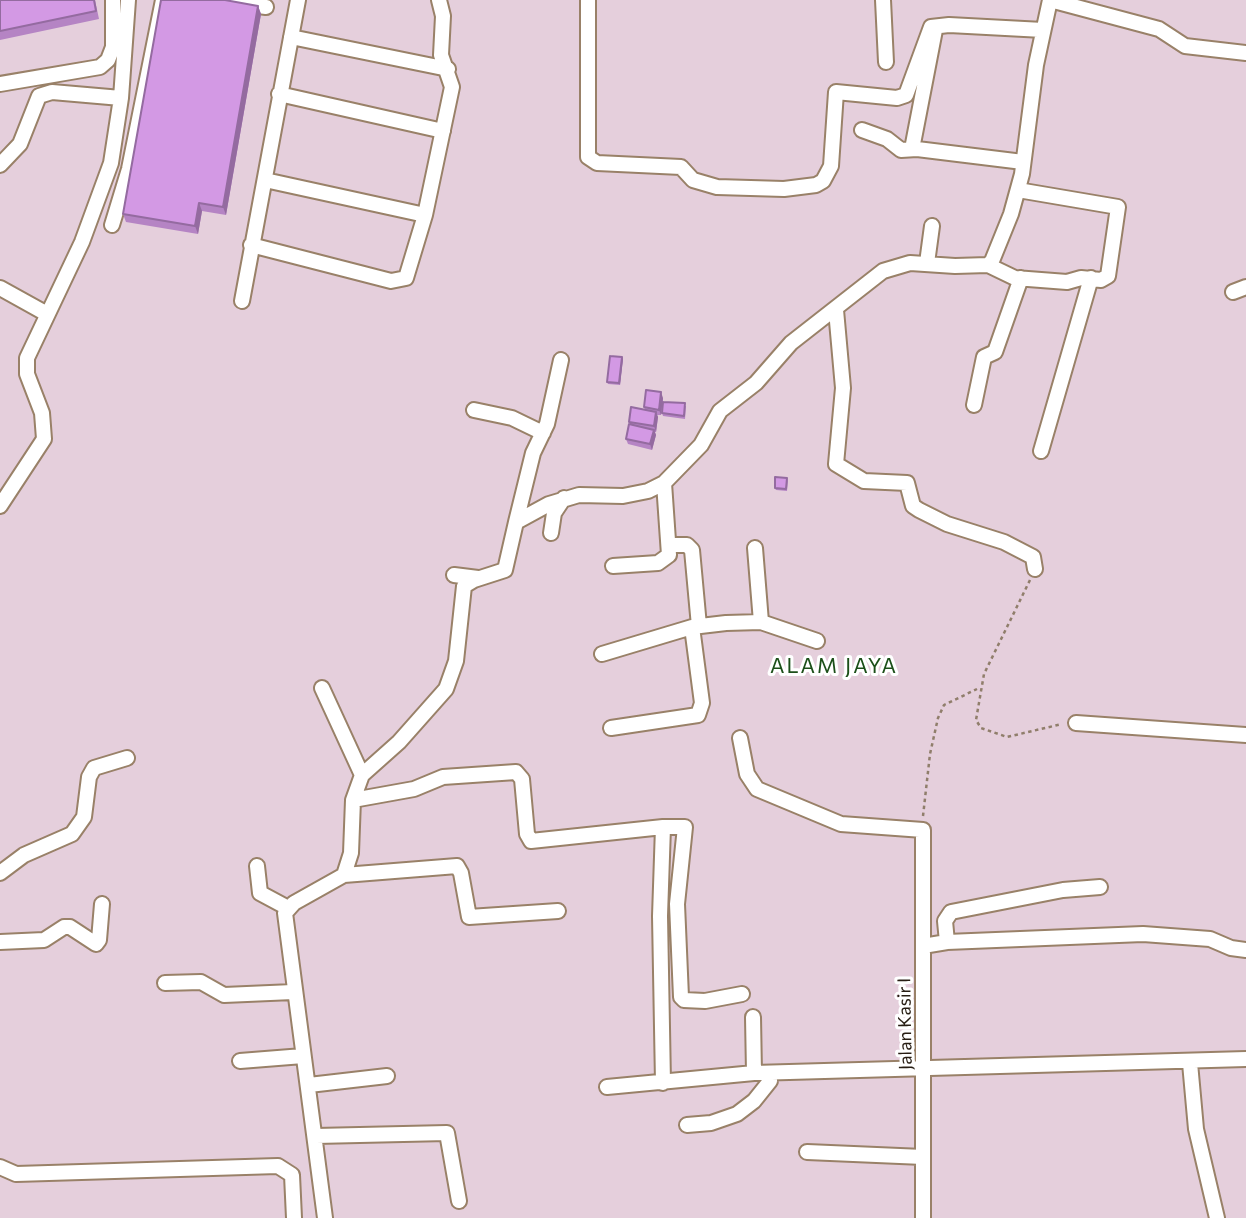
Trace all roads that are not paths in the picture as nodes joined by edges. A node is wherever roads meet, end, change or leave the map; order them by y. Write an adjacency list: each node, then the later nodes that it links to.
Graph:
1 (113, 0): 17 (street)
2 (128, 0): 19 (street)
3 (163, 0): 28 (street)
4 (212, 0): 10 (street)
5 (298, 0): 13 (street)
6 (439, 0): 16 (street)
7 (588, 0): 11 (street)
8 (883, 0): 15 (street)
9 (1050, 0): 12 (street); 14 (street)
10 (266, 7)
11 (936, 25): 12 (street); 22 (street)
12 (1043, 30): 23 (street)
13 (291, 37): 16 (street); 18 (street)
14 (1246, 53)
15 (886, 62)
16 (448, 69): 20 (street)
17 (0, 84)
18 (279, 94): 20 (street); 25 (street)
19 (121, 98): 24 (street); 38 (street)
20 (443, 131): 27 (street)
21 (862, 131): 22 (street)
22 (912, 149): 23 (street)
23 (1023, 162): 26 (street)
24 (0, 165)
25 (265, 180): 27 (street); 30 (street)
26 (1018, 190): 32 (street); 34 (street)
27 (425, 215): 30 (street)
28 (111, 225)
29 (932, 226): 31 (street)
30 (251, 245): 36 (street)
31 (927, 263): 32 (street); 37 (street)
32 (988, 265): 33 (street)
33 (1021, 278): 34 (street); 40 (street)
34 (1091, 278): 43 (street)
35 (0, 288): 38 (street)
36 (242, 300)
37 (836, 310): 44 (street); 52 (street)
38 (47, 314): 46 (street)
39 (561, 360): 42 (street)
40 (974, 405)
41 (474, 410): 42 (street)
42 (544, 433): 47 (street)
43 (1041, 451)
44 (664, 483): 45 (street); 49 (street)
45 (564, 498): 47 (street); 48 (street)
46 (0, 506)
47 (516, 522): 54 (street)
48 (551, 533)
49 (670, 545): 51 (street); 56 (street)
50 (755, 548): 55 (street)
51 (613, 566)
52 (1035, 569)
53 (454, 575): 54 (street)
54 (480, 578): 65 (street)
55 (761, 622): 56 (street); 57 (street)
56 (695, 627): 58 (street); 61 (street)
57 (817, 641)
58 (602, 654)
59 (322, 688): 65 (street)
60 (1076, 723): 62 (street)
61 (611, 728)
62 (1246, 735)
63 (740, 738): 77 (street, Jalan Kasir I)
64 (127, 758): 69 (street)
65 (362, 775): 66 (street)
66 (353, 800): 67 (street); 70 (street)
67 (663, 827): 81 (street); 91 (street)
68 (257, 866): 73 (street)
69 (0, 873)
70 (344, 875): 73 (street); 74 (street)
71 (1100, 887): 76 (street)
72 (102, 904): 75 (street)
73 (288, 908): 80 (street)
74 (558, 911)
75 (0, 942)
76 (947, 942): 77 (street); 78 (street)
77 (923, 946): 87 (street, Jalan Kasir I)
78 (1246, 950)
79 (165, 983): 80 (street)
80 (293, 992): 83 (street)
81 (742, 994)
82 (752, 1017): 88 (street)
83 (303, 1056): 85 (street); 92 (street)
84 (1246, 1059): 86 (street)
85 (240, 1061)
86 (1190, 1063): 87 (street); 103 (street)
87 (925, 1067): 89 (street); 97 (street, Jalan Kasir I)
88 (754, 1073): 89 (street); 91 (street)
89 (771, 1073): 94 (street)
90 (387, 1076): 92 (street)
91 (663, 1083): 93 (street)
92 (309, 1085): 95 (street)
93 (607, 1087)
94 (687, 1125)
95 (316, 1136): 99 (street); 101 (street)
96 (807, 1153): 97 (street)
97 (923, 1157): 102 (street, Jalan Kasir I)
98 (0, 1167): 100 (street)
99 (459, 1201)
100 (294, 1218)
101 (325, 1218)
102 (923, 1218)
103 (1217, 1218)

